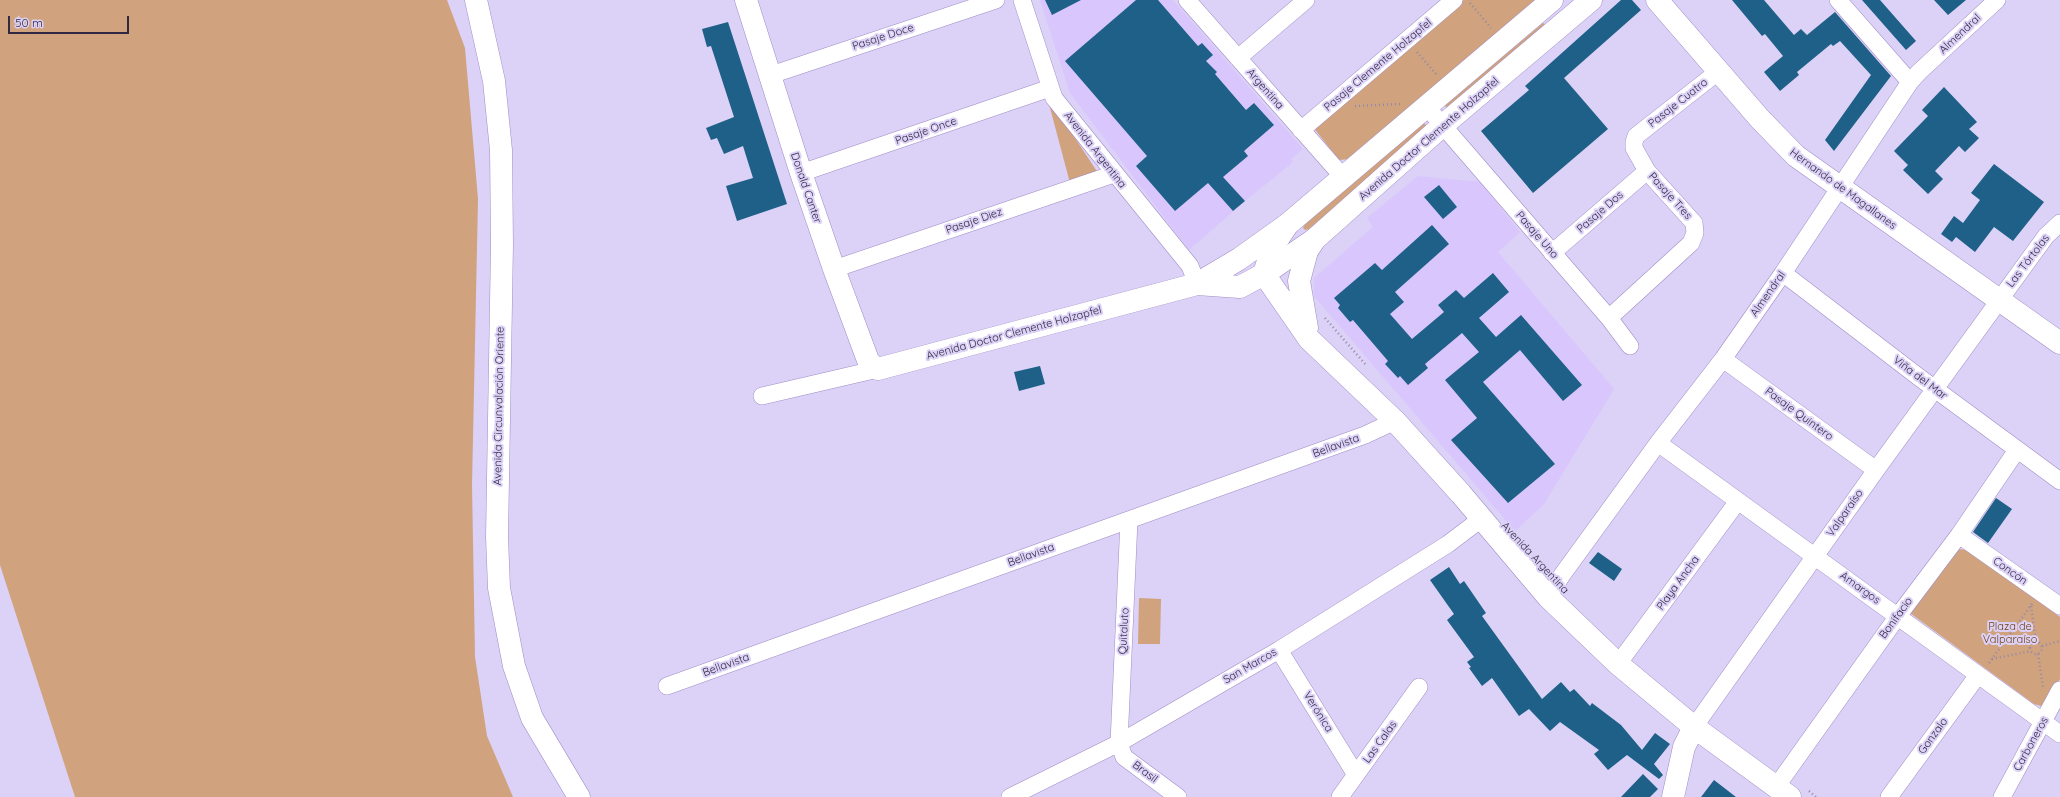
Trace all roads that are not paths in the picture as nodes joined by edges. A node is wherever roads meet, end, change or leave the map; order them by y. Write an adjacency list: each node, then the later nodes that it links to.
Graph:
1 (476, 0): 70 (main road, Avenida Circunvalación Oriente)
2 (746, 0): 16 (main road, Donald Canter)
3 (996, 0): 16 (street, Pasaje Doce)
4 (1022, 0): 18 (street, Avenida Argentina)
5 (1187, 0): 14 (street, Argentina)
6 (1306, 0): 14 (street)
7 (1454, 0): 21 (street, Pasaje Clemente Holzapfel)
8 (1591, 0): 13 (main road, Avenida Doctor Clemente Holzapfel)
9 (1657, 0): 15 (main road, Hernando de Magallanes)
10 (1838, 0): 17 (street)
11 (1997, 0): 17 (street, Almendral)
12 (1545, 2): 13 (street); 19 (main road)
13 (1561, 26): 20 (main road, Avenida Doctor Clemente Holzapfel)
14 (1238, 58): 21 (street, Argentina)
15 (1719, 71): 22 (street, Pasaje Cuatro); 27 (main road, Hernando de Magallanes)
16 (771, 75): 24 (main road, Donald Canter)
17 (1910, 82): 27 (street, Almendral)
18 (1050, 88): 24 (street, Pasaje Once); 25 (street, Avenida Argentina)
19 (1426, 106): 20 (street); 26 (main road)
20 (1442, 126): 30 (main road, Avenida Doctor Clemente Holzapfel); 31 (street, Pasaje Uno)
21 (1301, 130): 26 (street, Argentina)
22 (1636, 136): 23 (street, Pasaje Tres)
23 (1647, 171): 31 (street, Pasaje Dos); 37 (street, Pasaje Tres)
24 (801, 173): 32 (main road, Donald Canter)
25 (1114, 174): 32 (street, Pasaje Diez); 35 (street, Avenida Argentina)
26 (1343, 177): 29 (main road)
27 (1840, 187): 33 (street, Almendral); 36 (main road, Hernando de Magallanes)
28 (2060, 223): 36 (street, Las Tórtolas)
29 (1288, 224): 34 (main road); 35 (main road)
30 (1315, 239): 34 (main road, Avenida Doctor Clemente Holzapfel); 38 (main road)
31 (1552, 253): 37 (street, Pasaje Uno)
32 (834, 269): 42 (main road, Donald Canter)
33 (1783, 273): 41 (street, Almendral); 43 (street, Viña del Mar)
34 (1264, 274): 35 (main road, Avenida Doctor Clemente Holzapfel); 38 (main road)
35 (1197, 284): 42 (main road, Avenida Doctor Clemente Holzapfel)
36 (1999, 302): 39 (main road, Hernando de Magallanes); 43 (street, Valparaíso)
37 (1609, 318): 40 (street, Pasaje Uno)
38 (1310, 339): 45 (main road, Avenida Argentina)
39 (2060, 343)
40 (1630, 346)
41 (1723, 359): 46 (street, Almendral); 48 (street, Pasaje Quintero)
42 (878, 369): 44 (street, Avenida Doctor Clemente Holzapfel)
43 (1935, 389): 47 (street, Viña del Mar); 48 (street, Valparaíso)
44 (762, 396)
45 (1395, 421): 51 (main road, Avenida Argentina); 52 (street, Bellavista)
46 (1658, 443): 50 (street, Amargos); 55 (street, Almendral)
47 (2017, 450): 49 (street, Viña del Mar); 53 (street, Bonifacio)
48 (1876, 470): 54 (street, Valparaíso)
49 (2060, 481)
50 (1738, 501): 54 (street, Amargos); 59 (street, Playa Ancha)
51 (1481, 519): 55 (main road, Avenida Argentina); 58 (street, San Marcos)
52 (1129, 520): 61 (street, Bellavista); 67 (street, Quitaluto)
53 (1959, 535): 56 (street, Concón); 57 (street, Bonifacio)
54 (1816, 556): 57 (street, Amargos); 65 (street, Valparaíso)
55 (1548, 596): 59 (main road, Avenida Argentina)
56 (2060, 606)
57 (1898, 616): 60 (street, Amargos); 69 (street, Bonifacio)
58 (1279, 650): 67 (street, San Marcos); 68 (street, Verónica)
59 (1618, 664): 65 (main road, Avenida Argentina)
60 (1981, 672): 64 (street, Amargos); 75 (street, Gonzalo)
61 (667, 686)
62 (1419, 687): 68 (street, Las Calas)
63 (2060, 690): 64 (street, Carboneros)
64 (2044, 722): 66 (street, Amargos); 76 (street, Carboneros)
65 (1694, 727): 69 (main road, Avenida Argentina); 74 (main road)
66 (2060, 734)
67 (1119, 743): 71 (street, San Marcos); 72 (street, Brasil)
68 (1356, 775): 73 (street, Las Calas)
69 (1783, 786)
70 (579, 797)
71 (1010, 797)
72 (1178, 797)
73 (1340, 797)
74 (1673, 797)
75 (1888, 797)
76 (2002, 797)

